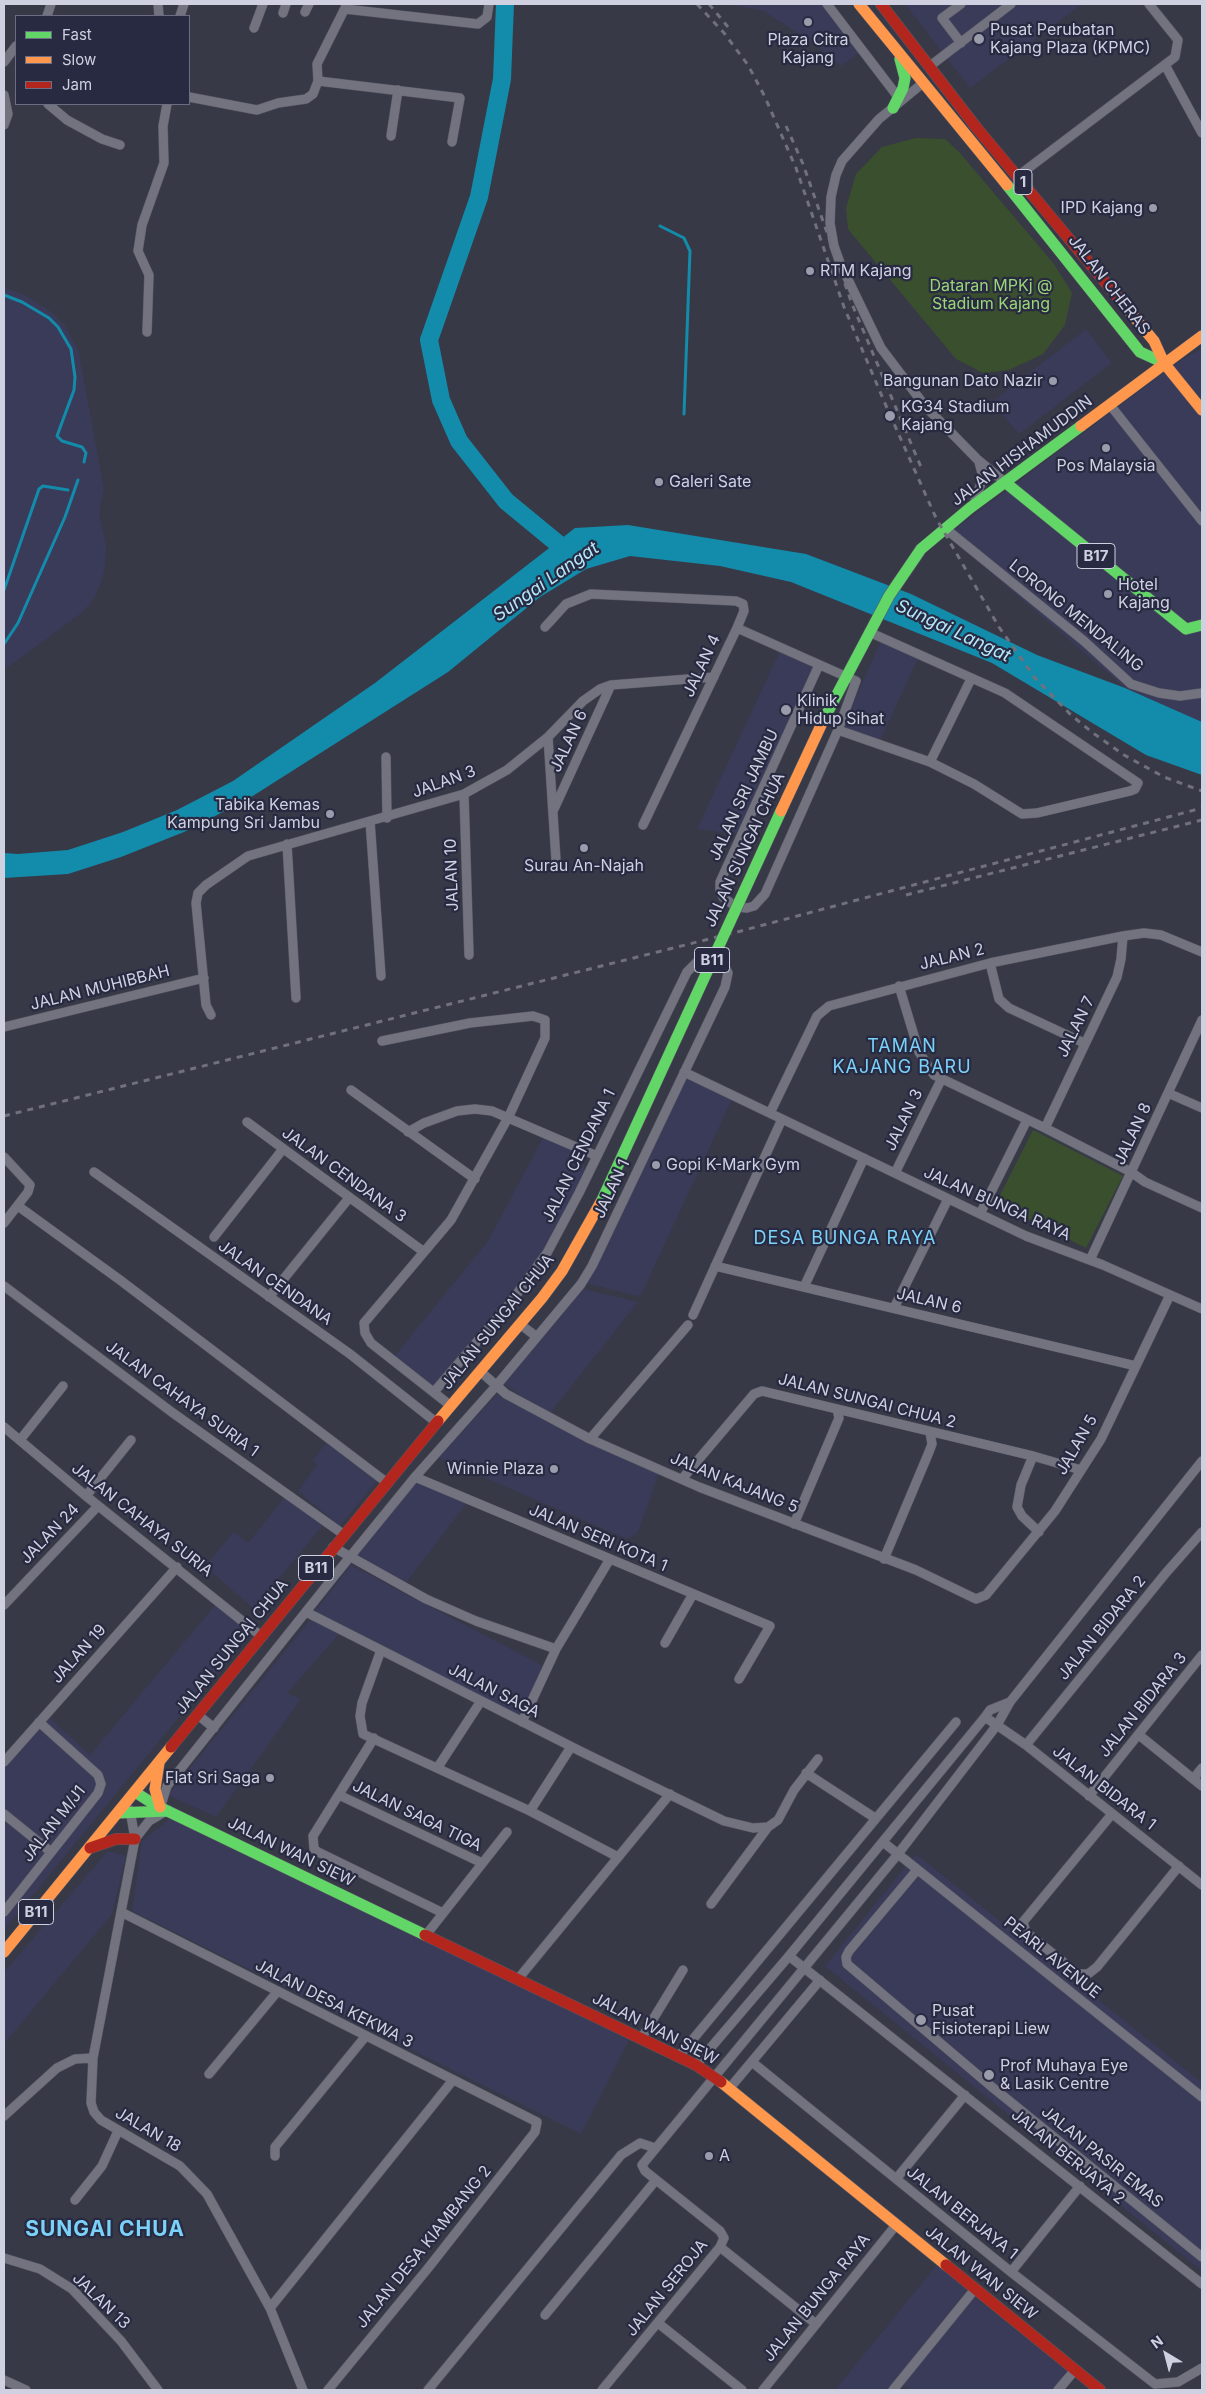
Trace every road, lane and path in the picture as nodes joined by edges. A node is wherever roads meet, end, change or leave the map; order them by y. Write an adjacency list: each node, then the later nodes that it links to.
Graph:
1 (263, 4): 12 (street)
2 (286, 4): 11 (street)
3 (489, 4): 10 (street)
4 (827, 4): 24 (street)
5 (859, 4): 15 (main road, JALAN CHERAS / 1)
6 (881, 4): 18 (main road, JALAN CHERAS / 1)
7 (961, 4): 13 (street)
8 (1011, 4): 13 (street)
9 (1150, 4): 17 (street)
10 (346, 6): 19 (street)
11 (283, 13)
12 (254, 28)
13 (960, 43): 18 (street)
14 (15, 47): 16 (street)
15 (896, 50): 20 (main road, JALAN CHERAS / 1); 24 (main road)
16 (4, 62)
17 (1165, 65): 28 (street); 32 (street)
18 (930, 66): 32 (main road, JALAN CHERAS / 1)
19 (318, 82): 21 (street); 23 (street)
20 (923, 83): 24 (street); 37 (main road, JALAN CHERAS / 1)
21 (398, 90): 29 (street); 30 (street)
22 (4, 95): 27 (street)
23 (190, 97)
24 (896, 102): 40 (street)
25 (49, 105): 31 (street)
26 (165, 105): 33 (street)
27 (4, 125)
28 (1202, 132)
29 (391, 136)
30 (452, 142)
31 (120, 145)
32 (1018, 176): 35 (main road, JALAN CHERAS / 1)
33 (146, 332)
34 (1202, 336): 36 (main road, JALAN HISHAMUDDIN)
35 (1154, 341): 36 (main road); 37 (main road, JALAN CHERAS)
36 (1187, 346): 37 (main road, JALAN HISHAMUDDIN)
37 (1164, 363): 38 (main road, JALAN HISHAMUDDIN / B11); 39 (main road)
38 (1110, 405): 41 (main road, JALAN HISHAMUDDIN / B11); 43 (street)
39 (1202, 410)
40 (978, 459): 41 (street); 42 (street)
41 (1006, 483): 42 (main road, JALAN HISHAMUDDIN / B11); 46 (main road, B17)
42 (970, 508): 44 (main road, JALAN HISHAMUDDIN / B11)
43 (1202, 521)
44 (946, 529): 45 (main road, JALAN HISHAMUDDIN / B11); 55 (street, LORONG MENDALING)
45 (904, 571): 48 (main road, JALAN SUNGAI CHUA / B11)
46 (1202, 625)
47 (545, 627): 49 (street)
48 (871, 627): 52 (main road, JALAN SUNGAI CHUA / B11); 53 (street)
49 (737, 628): 50 (street, JALAN 4); 51 (street, JALAN 4)
50 (819, 665): 52 (street, JALAN 4); 56 (street, JALAN SRI JAMBU)
51 (714, 677): 54 (street, JALAN 3); 64 (street, JALAN 4)
52 (846, 677): 56 (street); 118 (main road, JALAN SUNGAI CHUA / B11, bridge)
53 (971, 679): 59 (street); 59 (street)
54 (611, 685): 57 (street, JALAN 3); 61 (street, JALAN 6)
55 (1201, 694)
56 (838, 730): 59 (street)
57 (548, 738): 60 (street, JALAN 3); 61 (street)
58 (386, 757): 62 (street)
59 (930, 762)
60 (464, 794): 62 (street, JALAN 3); 69 (street, JALAN 10)
61 (554, 809): 66 (street)
62 (387, 818): 63 (street, JALAN 3)
63 (370, 821): 65 (street, JALAN 3); 71 (street)
64 (643, 825)
65 (287, 844): 72 (street, JALAN 3); 75 (street)
66 (556, 860)
67 (1123, 936): 68 (street, JALAN 2); 70 (street, JALAN 2); 80 (street, JALAN 7)
68 (1202, 952)
69 (469, 955)
70 (990, 963): 73 (street, JALAN 2); 80 (street)
71 (381, 976)
72 (204, 978): 76 (street); 78 (street, JALAN MUHIBBAH)
73 (899, 986): 82 (street); 86 (street, JALAN 2)
74 (725, 987): 81 (street, JALAN 1); 94 (street, JALAN CENDANA 1)
75 (296, 998)
76 (211, 1015)
77 (1202, 1020): 84 (street, JALAN 8)
78 (4, 1028)
79 (382, 1041): 87 (street)
80 (1084, 1043): 91 (street, JALAN 7)
81 (684, 1072): 86 (street, JALAN BUNGA RAYA); 120 (street, JALAN 1)
82 (941, 1080): 89 (street); 99 (street, JALAN 3)
83 (351, 1090): 92 (street)
84 (1168, 1093): 85 (street); 98 (street, JALAN 8)
85 (1202, 1108)
86 (770, 1113): 88 (street, JALAN BUNGA RAYA)
87 (509, 1116): 92 (street); 94 (street); 100 (street)
88 (782, 1119): 96 (street, JALAN BUNGA RAYA); 110 (street)
89 (1027, 1120): 91 (street); 105 (street)
90 (247, 1122): 93 (street, JALAN CENDANA 3)
91 (1045, 1128): 98 (street)
92 (408, 1132): 100 (street)
93 (283, 1149): 101 (street, JALAN CENDANA 3); 107 (street)
94 (597, 1156): 125 (street, JALAN CENDANA 1)
95 (4, 1157): 103 (street)
96 (864, 1158): 99 (street, JALAN BUNGA RAYA); 112 (street, JALAN 3)
97 (94, 1172): 114 (street, JALAN CENDANA)
98 (1131, 1172): 104 (street); 109 (street, JALAN 8)
99 (895, 1173): 102 (street, JALAN BUNGA RAYA)
100 (475, 1179): 108 (street)
101 (349, 1198): 108 (street, JALAN CENDANA 3); 114 (street)
102 (948, 1199): 105 (street, JALAN BUNGA RAYA); 115 (street)
103 (18, 1206): 106 (street); 140 (street)
104 (1202, 1208)
105 (980, 1214): 109 (street, JALAN BUNGA RAYA)
106 (4, 1223)
107 (214, 1237)
108 (424, 1252): 125 (street)
109 (1090, 1260): 113 (street, JALAN BUNGA RAYA)
110 (715, 1266): 112 (street, JALAN 6); 117 (street)
111 (4, 1286): 146 (street, JALAN CAHAYA SURIA 1)
112 (804, 1287): 115 (street, JALAN 6)
113 (1170, 1295): 116 (street, JALAN BUNGA RAYA); 121 (street, JALAN 5)
114 (269, 1297): 128 (street, JALAN CENDANA)
115 (894, 1308): 121 (street, JALAN 6)
116 (1202, 1310)
117 (693, 1315)
118 (521, 1325): 120 (street); 122 (main road, JALAN SUNGAI CHUA / B11)
119 (688, 1325): 131 (street)
120 (537, 1337): 124 (street, JALAN 1)
121 (1136, 1366): 137 (street, JALAN 5)
122 (481, 1372): 124 (street, JALAN KAJANG 5); 126 (main road, JALAN SUNGAI CHUA / B11)
123 (62, 1386): 133 (street)
124 (496, 1386): 131 (street, JALAN KAJANG 5); 138 (street, JALAN 1)
125 (434, 1392): 126 (street)
126 (451, 1406): 128 (main road, JALAN SUNGAI CHUA / B11)
127 (837, 1409): 130 (street, JALAN SUNGAI CHUA 2); 139 (street, JALAN SUNGAI CHUA 2); 143 (street)
128 (437, 1423): 140 (main road, JALAN SUNGAI CHUA / B11)
129 (7, 1430): 132 (street); 133 (street, JALAN CAHAYA SURIA)
130 (930, 1432): 135 (street, JALAN SUNGAI CHUA 2); 150 (street)
131 (590, 1439): 139 (street, JALAN KAJANG 5)
132 (4, 1440)
133 (20, 1440): 141 (street, JALAN CAHAYA SURIA)
134 (131, 1440): 141 (street)
135 (1033, 1456): 137 (street, JALAN SUNGAI CHUA 2); 144 (street)
136 (1202, 1461): 163 (street)
137 (1082, 1470): 144 (street, JALAN 5)
138 (415, 1477): 148 (street, JALAN 1); 149 (street, JALAN SERI KOTA 1)
139 (682, 1479): 143 (street, JALAN KAJANG 5)
140 (386, 1482): 146 (main road, JALAN SUNGAI CHUA / B11)
141 (86, 1496): 142 (street, JALAN CAHAYA SURIA)
142 (98, 1506): 151 (street, JALAN CAHAYA SURIA); 154 (street, JALAN 24)
143 (794, 1524): 150 (street, JALAN KAJANG 5)
144 (1039, 1532): 153 (street, JALAN 5)
145 (1202, 1532): 173 (street, JALAN BIDARA 2)
146 (343, 1534): 147 (main road, JALAN SUNGAI CHUA / B11)
147 (333, 1548): 148 (street); 156 (main road, JALAN SUNGAI CHUA / B11)
148 (350, 1557): 155 (street, JALAN 1); 158 (street)
149 (610, 1559): 152 (street, JALAN SERI KOTA 1); 158 (street)
150 (884, 1559): 153 (street, JALAN KAJANG 5)
151 (177, 1567): 156 (street, JALAN CAHAYA SURIA); 166 (street, JALAN 19)
152 (693, 1594): 157 (street); 161 (street, JALAN SERI KOTA 1)
153 (986, 1595)
154 (4, 1605)
155 (306, 1612): 159 (street, JALAN SAGA); 170 (street, JALAN 1)
156 (261, 1636): 164 (main road, JALAN SUNGAI CHUA / B11)
157 (665, 1643)
158 (556, 1649): 167 (street)
159 (381, 1650): 162 (street, JALAN SAGA); 172 (street)
160 (1202, 1655): 171 (street, JALAN BIDARA 3)
161 (738, 1678)
162 (481, 1701): 167 (street, JALAN SAGA); 178 (street)
163 (1010, 1702): 165 (street); 169 (street, JALAN SEROJA)
164 (198, 1715): 170 (street); 177 (main road, JALAN SUNGAI CHUA / B11)
165 (985, 1717): 169 (street, JALAN BIDARA 1); 195 (street)
166 (39, 1722): 176 (street, JALAN 19); 197 (street, JALAN M/J1)
167 (522, 1722): 174 (street, JALAN SAGA)
168 (956, 1722): 191 (street)
169 (998, 1725): 173 (street, JALAN BIDARA 1); 198 (street, JALAN SEROJA)
170 (214, 1728): 187 (street, JALAN 1)
171 (1139, 1735): 181 (street); 185 (street, JALAN BIDARA 3)
172 (374, 1738): 178 (street); 184 (street)
173 (1026, 1745): 185 (street, JALAN BIDARA 1)
174 (571, 1747): 183 (street, JALAN SAGA); 188 (street)
175 (818, 1760): 180 (street)
176 (4, 1762)
177 (159, 1762): 186 (main road, JALAN SUNGAI CHUA / B11); 187 (main road)
178 (438, 1767): 188 (street)
179 (1202, 1768): 181 (street)
180 (806, 1773): 191 (street); 192 (street)
181 (1193, 1779): 182 (street)
182 (1202, 1786)
183 (670, 1794): 192 (street, JALAN SAGA); 199 (street)
184 (339, 1795): 200 (street, JALAN SAGA TIGA); 207 (street)
185 (1089, 1796): 190 (street, JALAN BIDARA 1)
186 (131, 1802): 187 (main road); 187 (main road, JALAN WAN SIEW); 194 (street); 196 (main road, B11)
187 (164, 1809): 194 (street); 208 (main road, JALAN WAN SIEW)
188 (530, 1811): 199 (street)
189 (4, 1814): 197 (street)
190 (1112, 1814): 201 (street, JALAN BIDARA 1); 201 (street)
191 (875, 1818): 218 (street)
192 (768, 1828): 204 (street)
193 (507, 1832): 200 (street)
194 (135, 1839): 196 (main road); 206 (street, JALAN 18)
195 (883, 1842): 198 (street, PEARL AVENUE); 210 (street)
196 (90, 1848): 209 (main road, B11)
197 (51, 1852): 205 (street, JALAN M/J1)
198 (898, 1854): 202 (street, PEARL AVENUE); 211 (street, JALAN SEROJA)
199 (618, 1857): 213 (street)
200 (482, 1863): 207 (street)
201 (1179, 1866): 203 (street, JALAN BIDARA 1)
202 (917, 1870): 227 (street, PEARL AVENUE); 239 (street, JALAN PASIR EMAS)
203 (1202, 1885)
204 (711, 1904)
205 (4, 1912)
206 (121, 1912): 215 (street, JALAN DESA KEKWA 3); 219 (street, JALAN 18)
207 (443, 1913): 208 (street)
208 (426, 1935): 213 (main road, JALAN WAN SIEW)
209 (4, 1952)
210 (790, 1956): 211 (street, JALAN BERJAYA 2); 221 (street)
211 (805, 1968): 214 (street, JALAN BERJAYA 2); 223 (street, JALAN SEROJA)
212 (683, 1970): 217 (street)
213 (518, 1979): 217 (main road, JALAN WAN SIEW)
214 (820, 1980): 220 (street); 226 (street, JALAN BERJAYA 2)
215 (277, 1992): 216 (street, JALAN DESA KEKWA 3); 222 (street)
216 (366, 2037): 224 (street, JALAN DESA KEKWA 3); 232 (street)
217 (641, 2039): 218 (main road, JALAN WAN SIEW)
218 (679, 2056): 221 (main road, JALAN WAN SIEW)
219 (93, 2058): 228 (street); 230 (street, JALAN 18)
220 (752, 2062): 225 (street); 234 (street, JALAN BERJAYA 1)
221 (696, 2065): 223 (main road, JALAN WAN SIEW)
222 (209, 2074)
223 (714, 2076): 225 (main road, JALAN WAN SIEW); 231 (street, JALAN SEROJA)
224 (453, 2080): 229 (street, JALAN DESA KEKWA 3); 244 (street)
225 (729, 2089): 237 (main road, JALAN WAN SIEW)
226 (965, 2095): 234 (street); 235 (street, JALAN BERJAYA 2)
227 (1202, 2097)
228 (4, 2116)
229 (536, 2120): 256 (street, JALAN DESA KIAMBANG 2)
230 (118, 2131): 236 (street); 244 (street, JALAN 18)
231 (655, 2148): 233 (street, JALAN SEROJA); 257 (street)
232 (275, 2156)
233 (656, 2180): 238 (street, JALAN SEROJA); 245 (street)
234 (896, 2180): 241 (street, JALAN BERJAYA 1)
235 (1080, 2186): 241 (street); 242 (street, JALAN BERJAYA 2)
236 (75, 2200)
237 (896, 2225): 243 (main road, JALAN WAN SIEW); 247 (street, JALAN BUNGA RAYA)
238 (720, 2247): 246 (street, JALAN SEROJA); 247 (street)
239 (1202, 2257)
240 (4, 2258): 254 (street, JALAN 13)
241 (1011, 2272): 248 (street, JALAN BERJAYA 1)
242 (1202, 2284)
243 (975, 2289): 249 (main road, JALAN WAN SIEW); 252 (street)
244 (270, 2308): 255 (street, JALAN 18)
245 (545, 2315)
246 (658, 2322): 258 (street, JALAN SEROJA); 259 (street)
247 (816, 2324): 260 (street, JALAN BUNGA RAYA)
248 (1202, 2368)
249 (1075, 2370): 251 (main road, JALAN WAN SIEW); 261 (street)
250 (4, 2380): 253 (street)
251 (1094, 2388)
252 (898, 2389)
253 (26, 2390)
254 (158, 2390)
255 (303, 2390)
256 (328, 2390)
257 (428, 2390)
258 (602, 2390)
259 (742, 2390)
260 (763, 2390)
261 (1058, 2390)

